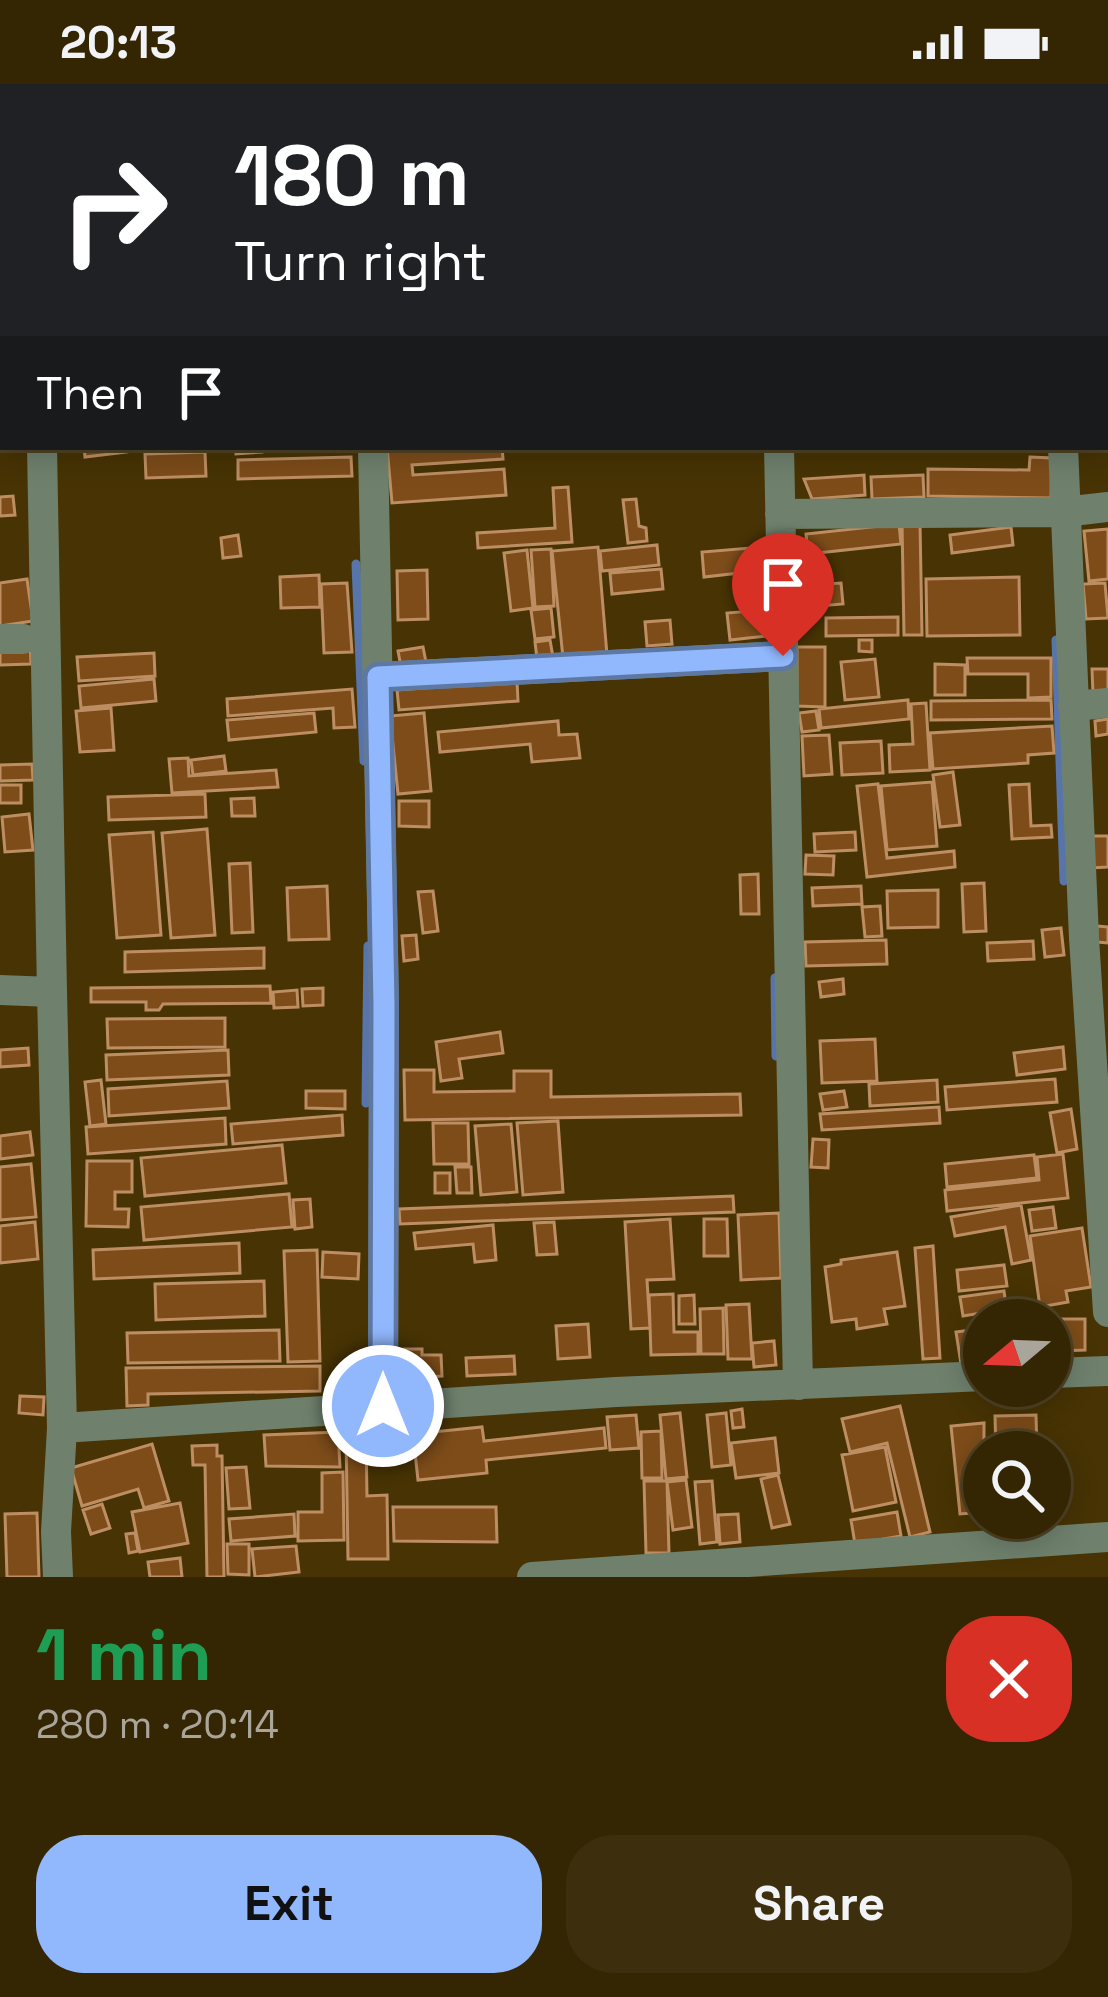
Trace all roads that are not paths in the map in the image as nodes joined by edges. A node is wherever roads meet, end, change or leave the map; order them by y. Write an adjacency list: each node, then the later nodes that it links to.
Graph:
1 (42, 450): 13 (street)
2 (374, 450): 9 (street)
3 (779, 450): 7 (street)
4 (1063, 450): 6 (street)
5 (1108, 507): 6 (street)
6 (1064, 512): 7 (street); 11 (street)
7 (780, 514): 8 (street)
8 (783, 656): 9 (street); 18 (street)
9 (378, 677): 19 (street)
10 (1108, 704): 11 (street)
11 (1073, 706): 14 (street)
12 (0, 990): 13 (street)
13 (52, 992): 20 (street)
14 (1108, 1312)
15 (1108, 1370): 16 (street)
16 (1071, 1372)
17 (963, 1377): 18 (street)
18 (798, 1385): 19 (street)
19 (383, 1406): 20 (street)
20 (62, 1428): 23 (street)
21 (1108, 1537): 22 (street)
22 (553, 1576)
23 (58, 1577)

